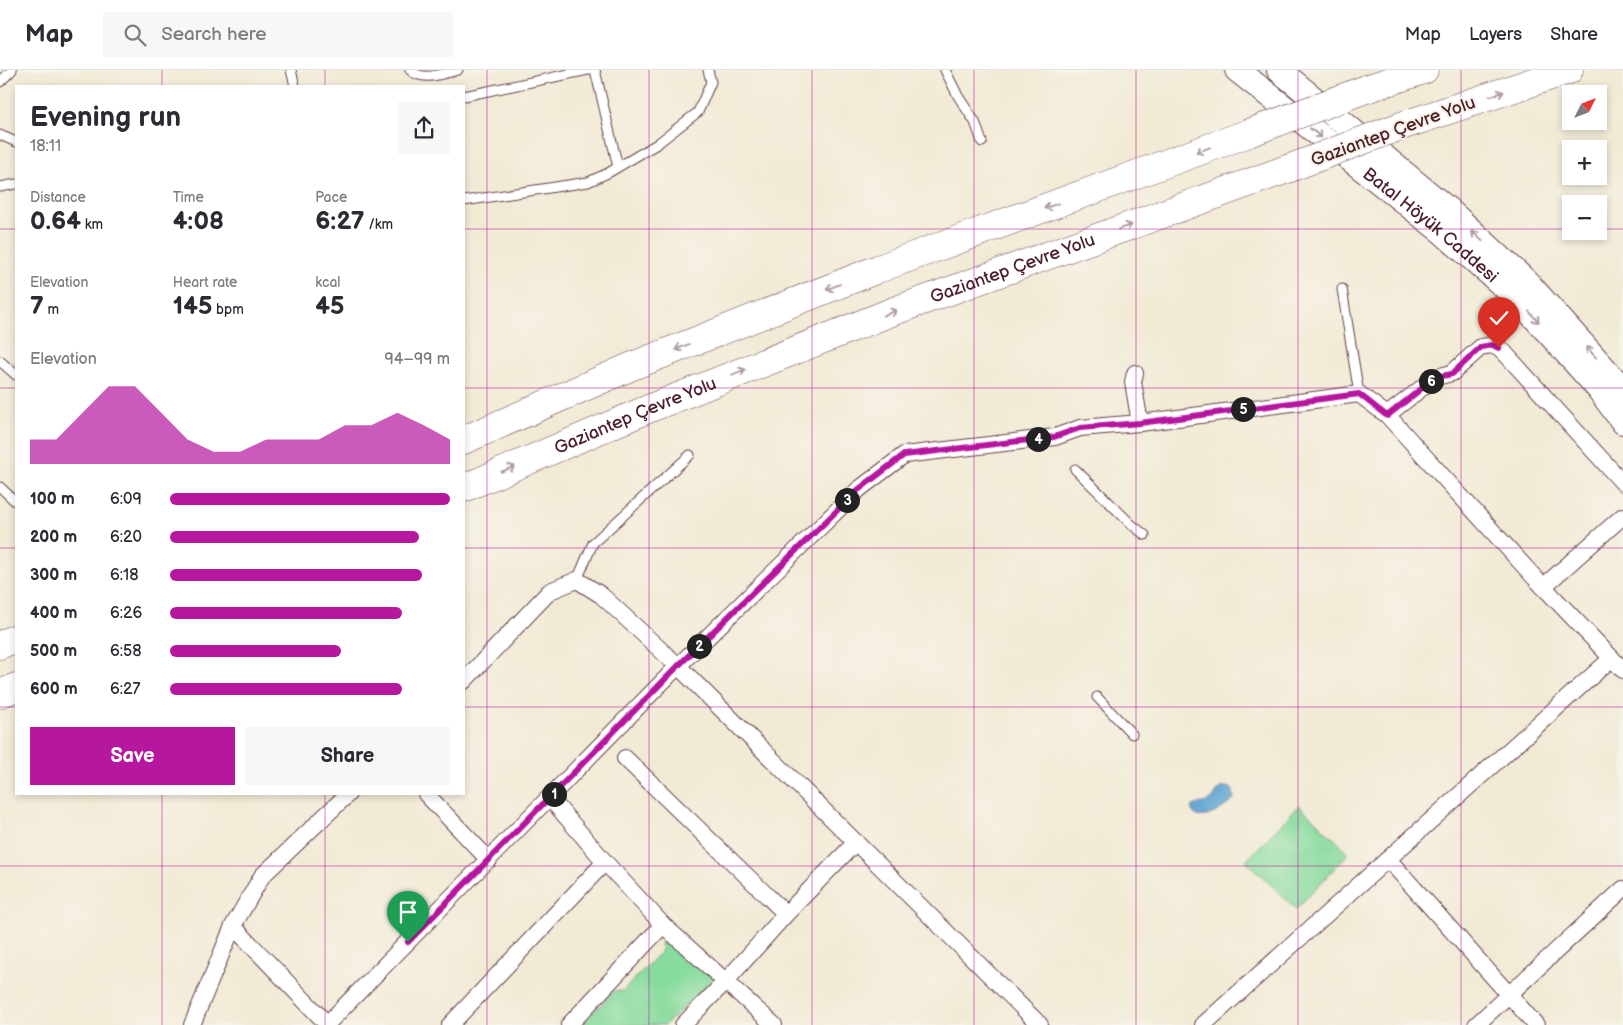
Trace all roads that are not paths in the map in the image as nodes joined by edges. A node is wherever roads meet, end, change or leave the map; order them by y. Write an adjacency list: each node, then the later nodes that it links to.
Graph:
1 (12, 70): 13 (lane)
2 (291, 70): 14 (lane)
3 (410, 70): 4 (lane)
4 (458, 70)
5 (588, 70): 15 (lane)
6 (595, 70): 19 (lane)
7 (708, 70): 19 (lane)
8 (946, 70): 18 (lane)
9 (1237, 70): 30 (main road, Batal Höyük Caddesi, one-way to 30)
10 (1279, 70): 27 (main road, Batal Höyük Caddesi, one-way to 10)
11 (1424, 70): 32 (highway, one-way to 32, bridge)
12 (1569, 70): 37 (highway, Gaziantep Çevre Yolu, one-way to 12, bridge)
13 (0, 82)
14 (295, 85)
15 (465, 96)
16 (0, 135): 17 (lane)
17 (15, 142)
18 (982, 142)
19 (618, 167): 22 (lane)
20 (15, 184): 21 (lane)
21 (0, 187)
22 (465, 201)
23 (1342, 289): 28 (lane)
24 (0, 360): 26 (lane)
25 (1134, 372): 31 (street)
26 (15, 374)
27 (1623, 389)
28 (1359, 394): 29 (street); 31 (street)
29 (1387, 416): 35 (street); 42 (street)
30 (1623, 422)
31 (1140, 423): 46 (street)
32 (465, 440)
33 (690, 455): 41 (lane)
34 (1075, 470): 40 (lane)
35 (1623, 483)
36 (0, 487): 38 (lane)
37 (465, 488)
38 (15, 501)
39 (1623, 516): 42 (street)
40 (1145, 535)
41 (577, 580): 46 (street); 47 (street)
42 (1543, 587): 45 (street)
43 (15, 638): 44 (highway)
44 (0, 645)
45 (1617, 664): 57 (street)
46 (678, 666): 55 (street); 56 (street)
47 (465, 680)
48 (15, 687): 49 (highway)
49 (0, 694)
50 (1098, 697): 51 (lane)
51 (1132, 734)
52 (625, 758): 61 (street)
53 (347, 795): 63 (street)
54 (427, 795): 58 (street)
55 (550, 798): 58 (street); 59 (street)
56 (856, 842): 61 (street); 66 (street)
57 (1388, 859): 65 (street); 73 (street)
58 (489, 860): 67 (street)
59 (605, 862): 62 (street); 69 (street)
60 (1623, 889): 65 (street)
61 (786, 914): 64 (street)
62 (663, 925): 64 (street); 70 (street)
63 (233, 926): 67 (street); 68 (street)
64 (726, 981): 71 (street); 72 (street)
65 (1508, 995): 74 (street); 75 (street)
66 (1034, 1023)
67 (327, 1024)
68 (192, 1025)
69 (450, 1025)
70 (569, 1025)
71 (684, 1025)
72 (774, 1025)
73 (1203, 1025)
74 (1476, 1025)
75 (1536, 1025)

